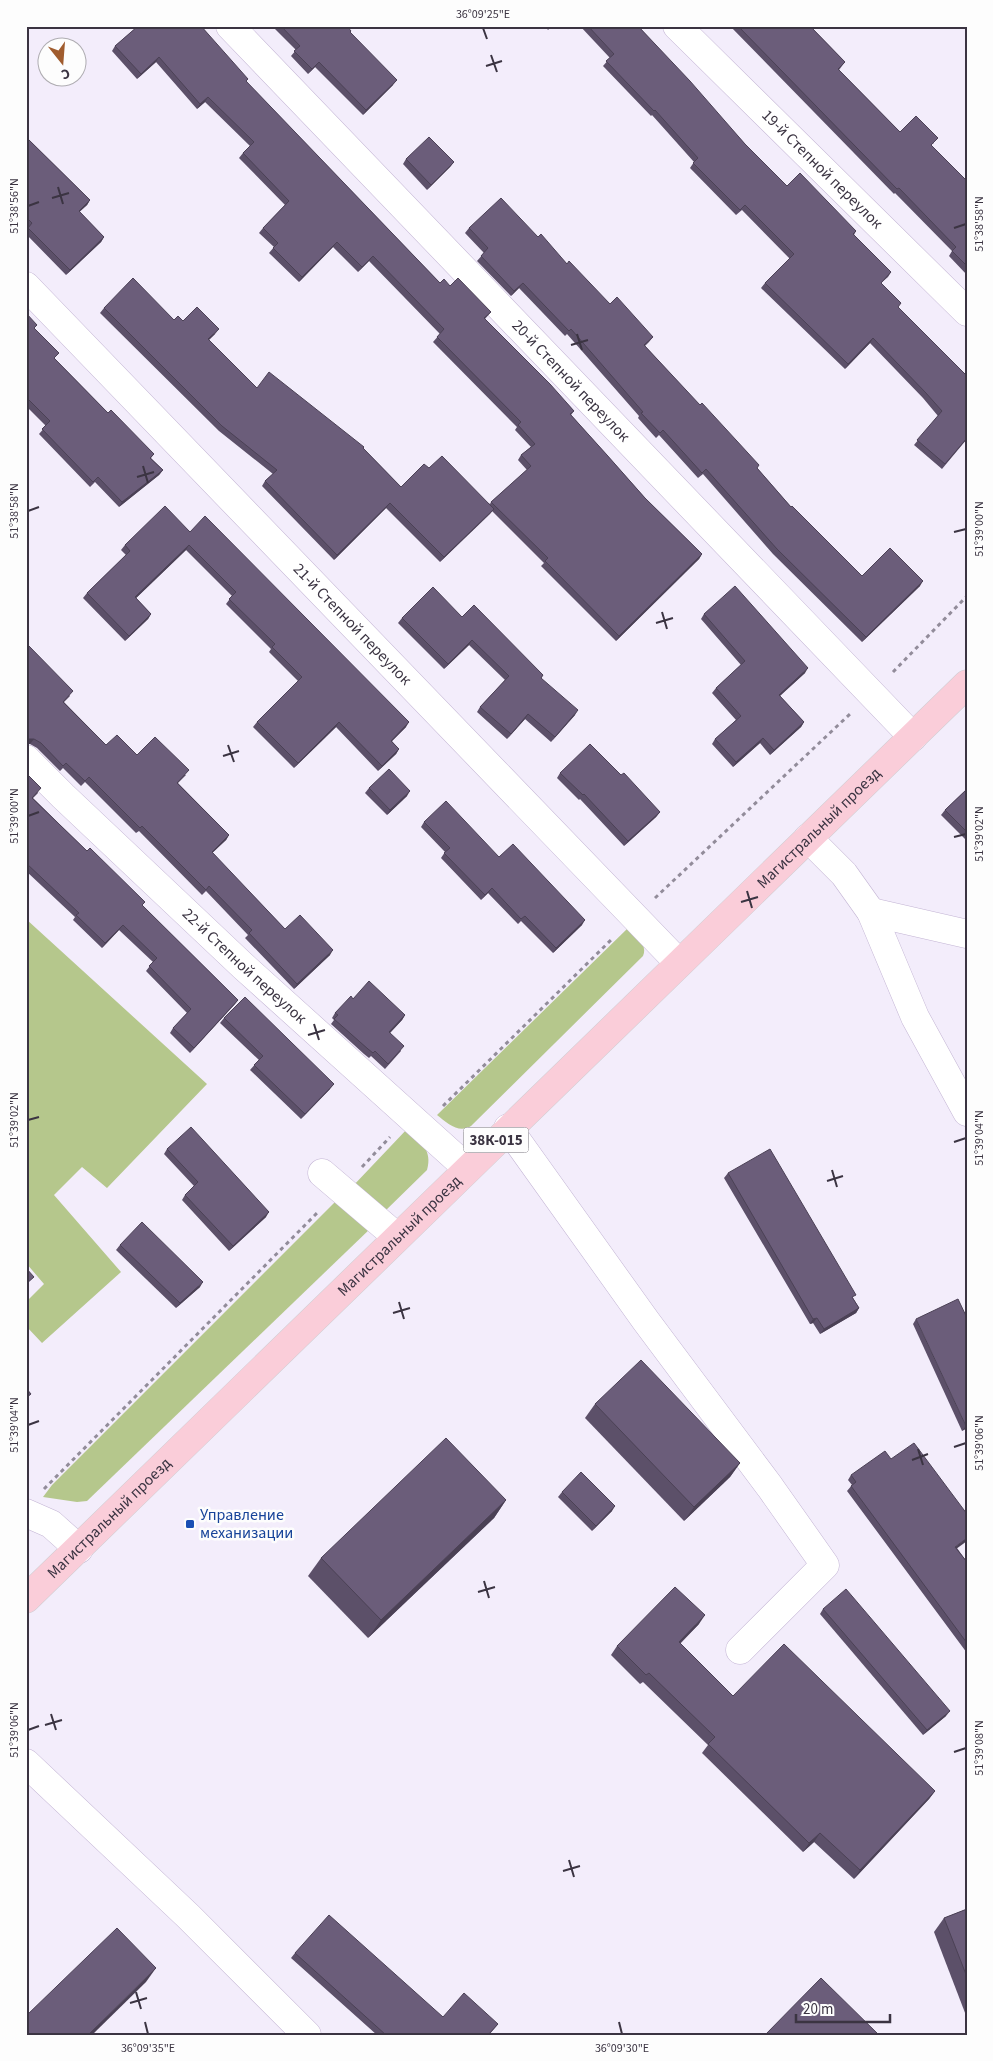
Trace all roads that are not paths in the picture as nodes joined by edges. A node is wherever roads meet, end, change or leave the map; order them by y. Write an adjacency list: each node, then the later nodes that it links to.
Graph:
1 (230, 26): 6 (street, 20-й Степной переулок)
2 (677, 26): 4 (street, 19-й Степной переулок)
3 (26, 286): 11 (street, 21-й Степной переулок)
4 (967, 312)
5 (967, 684): 6 (main road, Магистральный проезд / 38К-015)
6 (913, 737): 8 (main road, Магистральный проезд / 38К-015)
7 (26, 759): 14 (street, 22-й Степной переулок)
8 (808, 838): 9 (street); 11 (main road, Магистральный проезд / 38К-015)
9 (872, 912): 10 (street); 12 (street)
10 (967, 934)
11 (679, 963): 13 (main road, Магистральный проезд / 38К-015)
12 (967, 1112)
13 (508, 1128): 14 (main road, Магистральный проезд / 38К-015); 20 (street)
14 (466, 1168): 16 (main road, Магистральный проезд / 38К-015)
15 (331, 1180): 16 (street)
16 (397, 1237): 18 (main road, Магистральный проезд / 38К-015)
17 (29, 1515): 18 (street)
18 (79, 1548): 19 (main road, Магистральный проезд / 38К-015)
19 (26, 1599)
20 (740, 1650)
21 (26, 1763): 22 (street)
22 (307, 2035)

